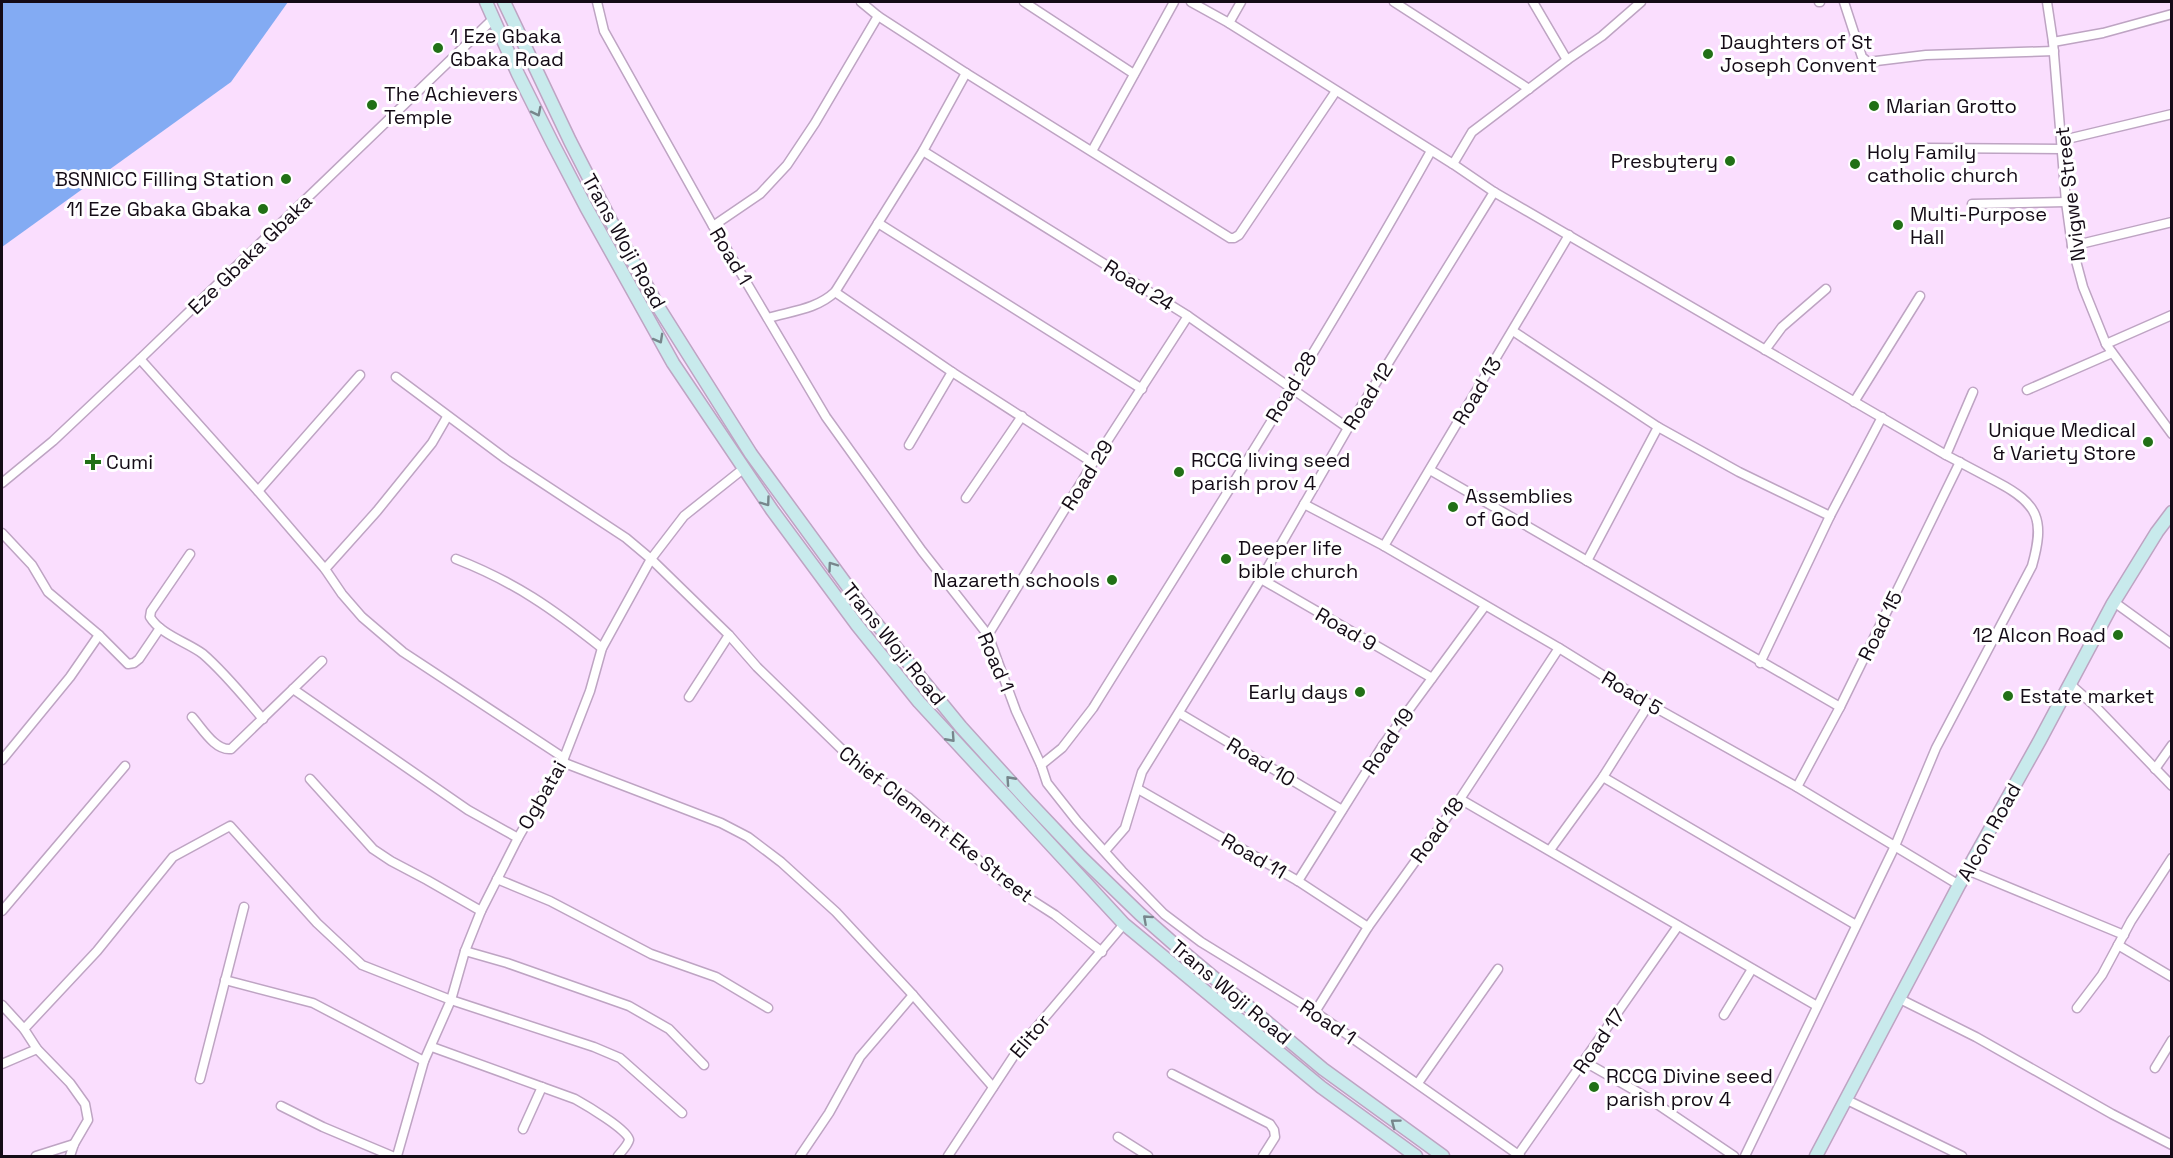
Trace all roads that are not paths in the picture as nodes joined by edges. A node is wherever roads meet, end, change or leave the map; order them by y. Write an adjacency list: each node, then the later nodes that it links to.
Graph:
1 (486, 2): 16 (main road, Trans Woji Road)
2 (504, 2): 32 (main road, Trans Woji Road)
3 (597, 2): 38 (street, Road 1)
4 (861, 2): 15 (street)
5 (1024, 2): 21 (street)
6 (1174, 2): 21 (street)
7 (1191, 2): 17 (street)
8 (1241, 2): 17 (street)
9 (1394, 2): 22 (street)
10 (1533, 2): 19 (street)
11 (1641, 2): 19 (street)
12 (1844, 2): 18 (street)
13 (2047, 2): 18 (street, Nvigwe Street)
14 (2172, 14): 18 (street)
15 (878, 15): 20 (street); 38 (street)
16 (493, 19): 33 (main road, Trans Woji Road, one-way to 33); 53 (street, Eze Gbaka Gbaka)
17 (1229, 23): 23 (street)
18 (2054, 47): 25 (street, Nvigwe Street)
19 (1567, 60): 22 (street)
20 (966, 72): 27 (street); 28 (street)
21 (1134, 74): 28 (street)
22 (1529, 89): 30 (street)
23 (1336, 91): 28 (street); 29 (street)
24 (2172, 114): 25 (street)
25 (2063, 145): 26 (street); 34 (street, Nvigwe Street)
26 (1923, 148)
27 (923, 151): 37 (street); 47 (street, Road 24)
28 (1092, 151)
29 (1431, 151): 30 (street); 57 (street, Road 28)
30 (1453, 164): 31 (street)
31 (1494, 192): 39 (street); 66 (street, Road 12)
32 (597, 193): 33 (main road); 41 (main road, Trans Woji Road)
33 (583, 201): 42 (main road, Trans Woji Road)
34 (2066, 202): 35 (street); 40 (street, Nvigwe Street)
35 (1972, 204)
36 (2172, 222): 40 (street)
37 (878, 223): 44 (street); 58 (street)
38 (713, 226): 48 (street, Road 1)
39 (1569, 235): 49 (street, Road 13); 51 (street)
40 (2072, 246): 50 (street, Nvigwe Street)
41 (643, 278): 42 (main road); 185 (main road, Trans Woji Road, one-way to 41)
42 (628, 285): 72 (main road, Trans Woji Road, one-way to 72)
43 (1826, 289): 51 (street)
44 (836, 292): 48 (street); 54 (street)
45 (1920, 296): 61 (street)
46 (2172, 315): 50 (street)
47 (1188, 316): 57 (street, Road 24); 58 (street, Road 29)
48 (768, 318): 93 (street, Road 1)
49 (1513, 331): 65 (street); 73 (street, Road 13)
50 (2106, 344): 52 (street, Nvigwe Street)
51 (1765, 350): 61 (street)
52 (2112, 353): 59 (street); 67 (street, Nvigwe Street)
53 (140, 359): 74 (street, Eze Gbaka Gbaka); 75 (street)
54 (952, 372): 62 (street); 68 (street)
55 (360, 375): 75 (street)
56 (396, 377): 63 (street, Chief Clement Eke Street)
57 (1292, 388): 66 (street, Road 24); 111 (street, Road 28)
58 (1142, 389): 71 (street, Road 29)
59 (2026, 390)
60 (1973, 392): 69 (street)
61 (1854, 402): 64 (street)
62 (1022, 416): 71 (street); 76 (street)
63 (447, 417): 84 (street, Chief Clement Eke Street); 86 (street)
64 (1882, 417): 69 (street); 78 (street)
65 (1658, 427): 78 (street); 85 (street)
66 (1348, 428): 77 (street, Road 12)
67 (2172, 434)
68 (909, 445)
69 (1946, 456): 70 (street)
70 (1960, 462): 104 (street, Road 15); 122 (street)
71 (1093, 463): 93 (street, Road 29)
72 (743, 469): 84 (street, Ogbatai); 133 (main road, Trans Woji Road, one-way to 133)
73 (1430, 470): 81 (street, Road 13); 85 (street)
74 (2, 483)
75 (258, 491): 86 (street)
76 (966, 498)
77 (1304, 504): 81 (street, Road 5); 87 (street, Road 12)
78 (1830, 516): 98 (street)
79 (2170, 517): 88 (main road, Alcon Road)
80 (2, 533): 91 (street)
81 (1384, 546): 89 (street, Road 5)
82 (190, 555): 90 (street)
83 (456, 559): 95 (street)
84 (651, 559): 92 (street, Chief Clement Eke Street); 95 (street, Ogbatai)
85 (1587, 561): 98 (street)
86 (325, 569): 110 (street)
87 (1261, 579): 99 (street, Road 9); 105 (street, Road 12)
88 (2114, 602): 94 (street); 100 (main road, Alcon Road)
89 (1485, 606): 96 (street, Road 5); 99 (street, Road 19)
90 (160, 628): 91 (street); 107 (street)
91 (99, 635): 109 (street)
92 (729, 635): 102 (street); 140 (street, Chief Clement Eke Street)
93 (988, 635): 111 (street, Road 1)
94 (2172, 644)
95 (602, 648): 110 (street, Ogbatai)
96 (1559, 648): 103 (street, Road 5); 119 (street, Road 18)
97 (322, 661): 101 (street)
98 (1760, 663): 104 (street)
99 (1432, 678): 120 (street, Road 19)
100 (2070, 684): 113 (street); 126 (main road, Alcon Road)
101 (293, 689): 107 (street); 121 (street)
102 (689, 697)
103 (1649, 704): 114 (street); 117 (street, Road 5)
104 (1840, 707): 117 (street, Road 15)
105 (1179, 713): 118 (street, Road 12); 120 (street, Road 10)
106 (192, 717): 107 (street)
107 (263, 719)
108 (2172, 745): 113 (street)
109 (2, 760)
110 (563, 760): 121 (street, Ogbatai); 145 (street)
111 (1041, 765): 124 (street, Road 1)
112 (125, 766): 132 (street)
113 (2155, 769): 116 (street)
114 (1603, 777): 123 (street); 134 (street)
115 (310, 779): 131 (street)
116 (2172, 786)
117 (1797, 787): 122 (street, Road 5)
118 (1138, 789): 124 (street, Road 12); 128 (street, Road 11)
119 (1460, 799): 123 (street); 136 (street, Road 18)
120 (1342, 810): 128 (street, Road 19)
121 (518, 838): 127 (street, Ogbatai)
122 (1895, 846): 129 (street, Road 5); 134 (street)
123 (1550, 850): 135 (street)
124 (1105, 851): 152 (street, Road 1)
125 (2172, 858): 137 (street)
126 (1968, 870): 129 (main road, Alcon Road); 137 (street)
127 (497, 879): 131 (street, Ogbatai); 150 (street)
128 (1298, 881): 136 (street, Road 11)
129 (1959, 885): 146 (main road, Alcon Road)
130 (244, 908): 144 (street)
131 (481, 911): 139 (street, Ogbatai)
132 (2, 912)
133 (1124, 924): 140 (street, Elitor); 184 (main road, Trans Woji Road)
134 (1856, 925): 149 (street)
135 (1678, 926): 142 (street); 159 (street, Road 17)
136 (1368, 927): 152 (street, Road 18)
137 (2124, 935): 138 (street)
138 (2118, 945): 143 (street); 151 (street)
139 (465, 951): 147 (street, Ogbatai); 161 (street)
140 (1102, 952): 166 (street, Elitor)
141 (1498, 969): 165 (street)
142 (1752, 969): 149 (street); 153 (street)
143 (2172, 977)
144 (225, 980): 158 (street); 164 (street)
145 (913, 995): 166 (street); 180 (street)
146 (1898, 998): 168 (main road, Alcon Road); 174 (street)
147 (451, 1000): 154 (street); 156 (street, Ogbatai); 170 (street)
148 (2, 1005): 154 (street)
149 (1817, 1006): 188 (street)
150 (768, 1008)
151 (2077, 1008)
152 (1315, 1012): 165 (street, Road 1)
153 (1724, 1015)
154 (24, 1029): 157 (street)
155 (2172, 1040): 162 (street)
156 (432, 1047): 158 (street, Ogbatai); 167 (street)
157 (37, 1049): 160 (street); 173 (street)
158 (424, 1061): 178 (street, Ogbatai)
159 (1585, 1062): 186 (street, Road 17); 187 (street)
160 (2, 1064)
161 (704, 1065)
162 (2155, 1068)
163 (1172, 1074): 183 (street)
164 (200, 1079)
165 (1418, 1083): 186 (street, Road 1)
166 (993, 1087): 181 (street, Elitor)
167 (542, 1088): 171 (street); 179 (street)
168 (1845, 1099): 189 (main road, Alcon Road); 190 (street)
169 (281, 1106): 177 (street)
170 (682, 1113)
171 (523, 1129)
172 (1118, 1137): 182 (street)
173 (74, 1144): 175 (street); 176 (street)
174 (2172, 1145)
175 (36, 1156)
176 (70, 1156)
177 (392, 1156)
178 (397, 1156)
179 (618, 1156)
180 (800, 1156)
181 (948, 1156)
182 (1148, 1156)
183 (1263, 1156)
184 (1416, 1156)
185 (1443, 1156)
186 (1519, 1156)
187 (1734, 1156)
188 (1745, 1156)
189 (1816, 1156)
190 (1962, 1156)

